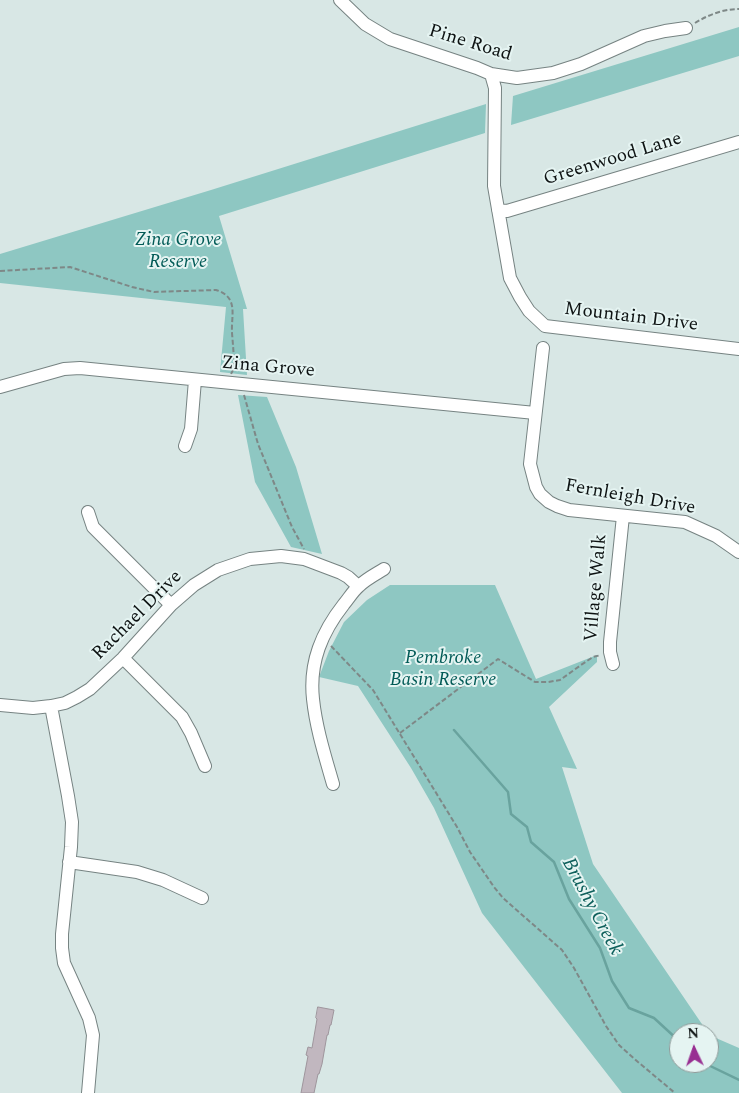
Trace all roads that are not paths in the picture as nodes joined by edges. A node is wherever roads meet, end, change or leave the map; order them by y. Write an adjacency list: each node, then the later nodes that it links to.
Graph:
1 (340, 0): 3 (street, Pine Road)
2 (686, 28): 3 (street, Pine Road)
3 (491, 74): 5 (street, Mountain Drive)
4 (739, 142): 5 (street, Greenwood Lane)
5 (498, 210): 7 (street, Mountain Drive)
6 (543, 348): 10 (street, Fernleigh Drive)
7 (739, 349)
8 (195, 380): 9 (street, Zina Grove); 10 (street, Zina Grove); 11 (street)
9 (0, 387)
10 (535, 413): 13 (street, Fernleigh Drive)
11 (184, 446)
12 (88, 512): 17 (street)
13 (623, 516): 14 (street, Fernleigh Drive); 19 (street, Village Walk)
14 (739, 552)
15 (384, 569): 16 (street)
16 (358, 586): 17 (street, Rachael Drive); 23 (street)
17 (171, 604): 18 (street, Rachael Drive)
18 (123, 658): 21 (street, Rachael Drive); 22 (street)
19 (613, 664)
20 (0, 705): 21 (street, Rachael Drive)
21 (51, 706): 24 (street)
22 (205, 766)
23 (333, 784)
24 (69, 862): 25 (street); 26 (street)
25 (202, 898)
26 (88, 1093)

